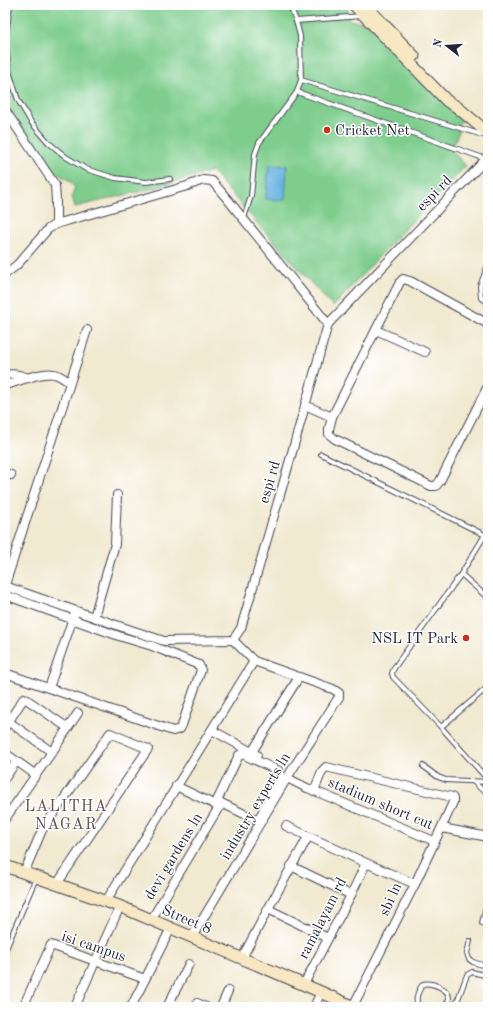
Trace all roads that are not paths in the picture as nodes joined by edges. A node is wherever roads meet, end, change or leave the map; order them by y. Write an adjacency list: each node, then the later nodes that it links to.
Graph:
1 (10, 5): 12 (lane)
2 (290, 5): 5 (lane)
3 (354, 5): 4 (street)
4 (368, 12): 5 (lane); 9 (street)
5 (296, 21): 6 (lane)
6 (301, 80): 7 (lane); 10 (lane)
7 (297, 92): 11 (lane); 13 (lane)
8 (5, 110): 14 (street)
9 (488, 133)
10 (488, 136)
11 (487, 158): 18 (street, espi rd)
12 (170, 179)
13 (244, 219): 14 (street); 18 (street)
14 (56, 224): 16 (street)
15 (488, 264): 17 (lane)
16 (5, 274)
17 (488, 302)
18 (328, 324): 28 (street, espi rd)
19 (488, 324): 21 (street)
20 (87, 330): 25 (street)
21 (376, 330): 22 (street); 29 (street)
22 (425, 352)
23 (5, 376): 24 (street)
24 (28, 378): 25 (street); 26 (street)
25 (70, 382): 34 (street)
26 (5, 385)
27 (488, 386): 29 (street)
28 (305, 405): 29 (street); 46 (street, espi rd)
29 (332, 418)
30 (321, 454): 32 (lane)
31 (117, 495): 41 (street)
32 (486, 536): 33 (lane)
33 (460, 574): 38 (lane); 55 (lane)
34 (5, 586): 35 (street)
35 (16, 589): 36 (street); 37 (street)
36 (27, 593): 39 (street); 40 (street)
37 (9, 597): 39 (street)
38 (488, 598)
39 (24, 602): 42 (street)
40 (75, 610): 41 (street); 42 (street)
41 (94, 617): 43 (street)
42 (72, 619): 44 (street); 52 (street)
43 (122, 627): 44 (street); 45 (street)
44 (119, 636): 47 (street)
45 (155, 638): 46 (street); 47 (street)
46 (233, 640): 48 (street)
47 (152, 646): 52 (street)
48 (254, 661): 50 (street); 57 (street)
49 (5, 673): 52 (street)
50 (299, 677): 60 (street); 65 (street, industry experts ln)
51 (488, 687): 55 (lane)
52 (49, 688)
53 (78, 713): 56 (street)
54 (7, 725): 56 (street); 59 (street)
55 (441, 727): 68 (lane)
56 (68, 728): 59 (street)
57 (212, 730): 58 (street); 69 (street)
58 (242, 750): 60 (street); 73 (street, devi gardens ln); 73 (street)
59 (52, 752): 64 (street)
60 (252, 752): 65 (street)
61 (5, 753): 62 (street)
62 (16, 762): 64 (street); 66 (street)
63 (423, 766): 67 (lane)
64 (36, 775): 74 (street)
65 (288, 776): 71 (street); 75 (street, industry experts ln)
66 (5, 778)
67 (474, 781): 68 (lane); 72 (lane)
68 (487, 781): 70 (lane)
69 (176, 786): 73 (street); 90 (street)
70 (488, 786)
71 (310, 789): 77 (street, stadium short cut); 80 (street, stadium short cut)
72 (488, 792)
73 (217, 804): 75 (street); 93 (street, devi gardens ln)
74 (5, 820)
75 (259, 826): 96 (street, industry experts ln)
76 (286, 826): 78 (street, sbi ln)
77 (442, 828): 79 (street); 80 (street)
78 (308, 837): 81 (street, sbi ln); 83 (street)
79 (488, 837)
80 (434, 841): 87 (street, stadium short cut)
81 (366, 863): 87 (street, sbi ln); 88 (street, ramalayam rd)
82 (5, 866): 84 (street, Street 8)
83 (291, 866): 88 (street); 92 (street)
84 (24, 873): 85 (street, Street 8); 86 (street)
85 (37, 877): 86 (street, Street 8); 99 (lane)
86 (57, 884): 90 (street, Street 8)
87 (415, 884): 110 (street, sbi ln)
88 (351, 895): 97 (street, ramalayam rd)
89 (488, 899): 94 (lane)
90 (106, 901): 91 (street, Street 8)
91 (120, 906): 93 (street, Street 8); 101 (street)
92 (268, 909): 97 (street); 100 (street)
93 (151, 920): 95 (street, Street 8)
94 (488, 925)
95 (171, 928): 96 (street, Street 8); 105 (street)
96 (192, 937): 100 (street, Street 8)
97 (328, 938): 106 (street, ramalayam rd)
98 (470, 941): 103 (lane)
99 (5, 951)
100 (242, 958): 106 (street, Street 8)
101 (95, 961): 105 (street, isi campus); 111 (street, isi campus); 112 (street)
102 (189, 964): 114 (street)
103 (488, 967)
104 (488, 976): 120 (lane)
105 (145, 979): 113 (street)
106 (304, 984): 108 (street, Street 8)
107 (228, 991): 116 (street)
108 (321, 992): 110 (street, Street 8); 117 (street)
109 (197, 1003): 115 (street)
110 (354, 1006)
111 (23, 1007)
112 (75, 1007)
113 (131, 1007)
114 (167, 1007)
115 (206, 1007)
116 (221, 1007)
117 (314, 1007)
118 (420, 1007): 119 (lane)
119 (445, 1007)
120 (455, 1007)

